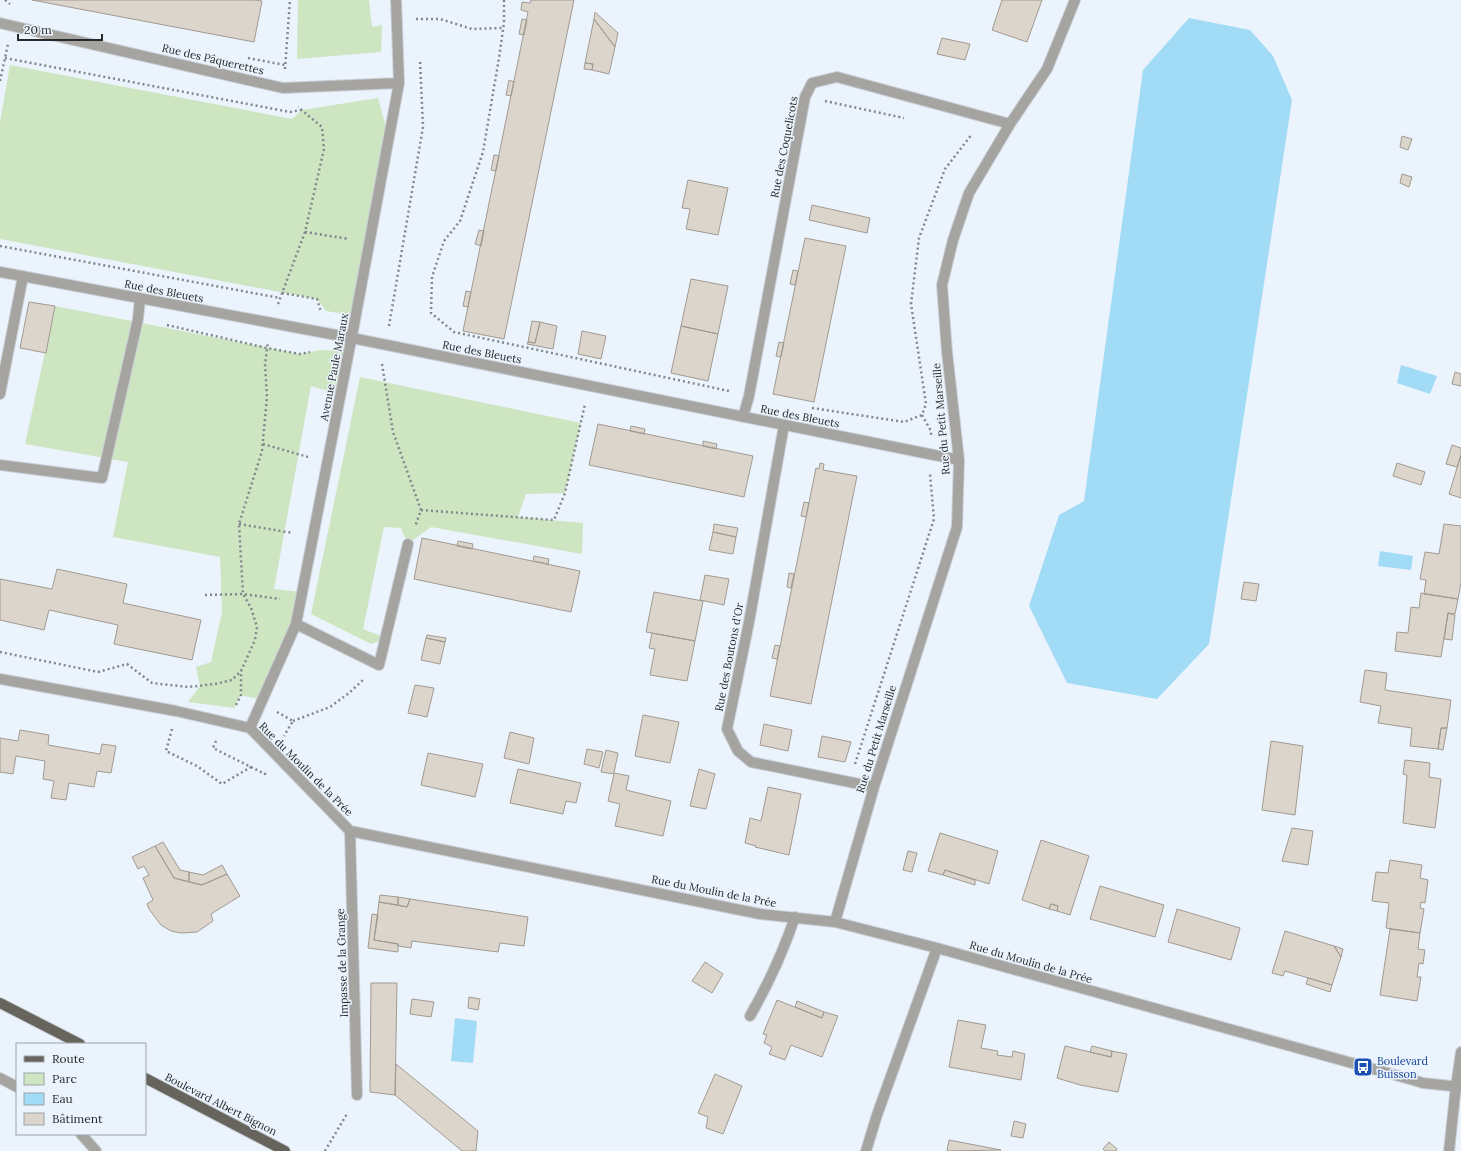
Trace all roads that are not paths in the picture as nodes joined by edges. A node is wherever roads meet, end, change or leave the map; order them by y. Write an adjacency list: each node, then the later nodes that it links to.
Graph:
1 (396, 0): 4 (street, Avenue Paule Maraux)
2 (1075, 0): 5 (street, Rue du Petit Marseille)
3 (0, 23): 4 (street, Rue des Pâquerettes)
4 (400, 82): 9 (street, Avenue Paule Maraux)
5 (1010, 124): 11 (street, Rue des Coquelicots); 13 (street, Rue du Petit Marseille)
6 (0, 272): 7 (street, Rue des Bleuets)
7 (23, 276): 8 (street, Rue des Bleuets); 10 (street)
8 (140, 298): 9 (street, Rue des Bleuets); 14 (street)
9 (352, 338): 11 (street, Rue des Bleuets); 16 (street, Avenue Paule Maraux)
10 (0, 394)
11 (743, 417): 12 (street, Rue des Bleuets)
12 (784, 425): 13 (street, Rue des Bleuets); 19 (street, Rue des Boutons d'Or)
13 (959, 460): 19 (street, Rue du Petit Marseille)
14 (0, 465)
15 (408, 544): 16 (street)
16 (296, 624): 18 (street, Avenue Paule Maraux)
17 (0, 679): 18 (street, Rue du Moulin de la Prée)
18 (250, 728): 20 (street, Rue du Moulin de la Prée)
19 (874, 787): 22 (street, Rue du Petit Marseille)
20 (350, 831): 21 (street, Rue du Moulin de la Prée); 32 (street, Impasse de la Grange)
21 (795, 917): 22 (street, Rue du Moulin de la Prée); 25 (street)
22 (834, 922): 23 (street, Rue du Moulin de la Prée)
23 (937, 948): 31 (street, Rue du Moulin de la Prée); 36 (street)
24 (0, 1003): 26 (main road)
25 (750, 1016)
26 (78, 1043)
27 (1461, 1052): 31 (street)
28 (0, 1078): 30 (street)
29 (146, 1079): 35 (main road, Boulevard Albert Bignon)
30 (16, 1086)
31 (1458, 1086): 37 (street)
32 (357, 1095)
33 (81, 1135): 34 (street)
34 (96, 1151)
35 (285, 1151)
36 (866, 1151)
37 (1449, 1151)

